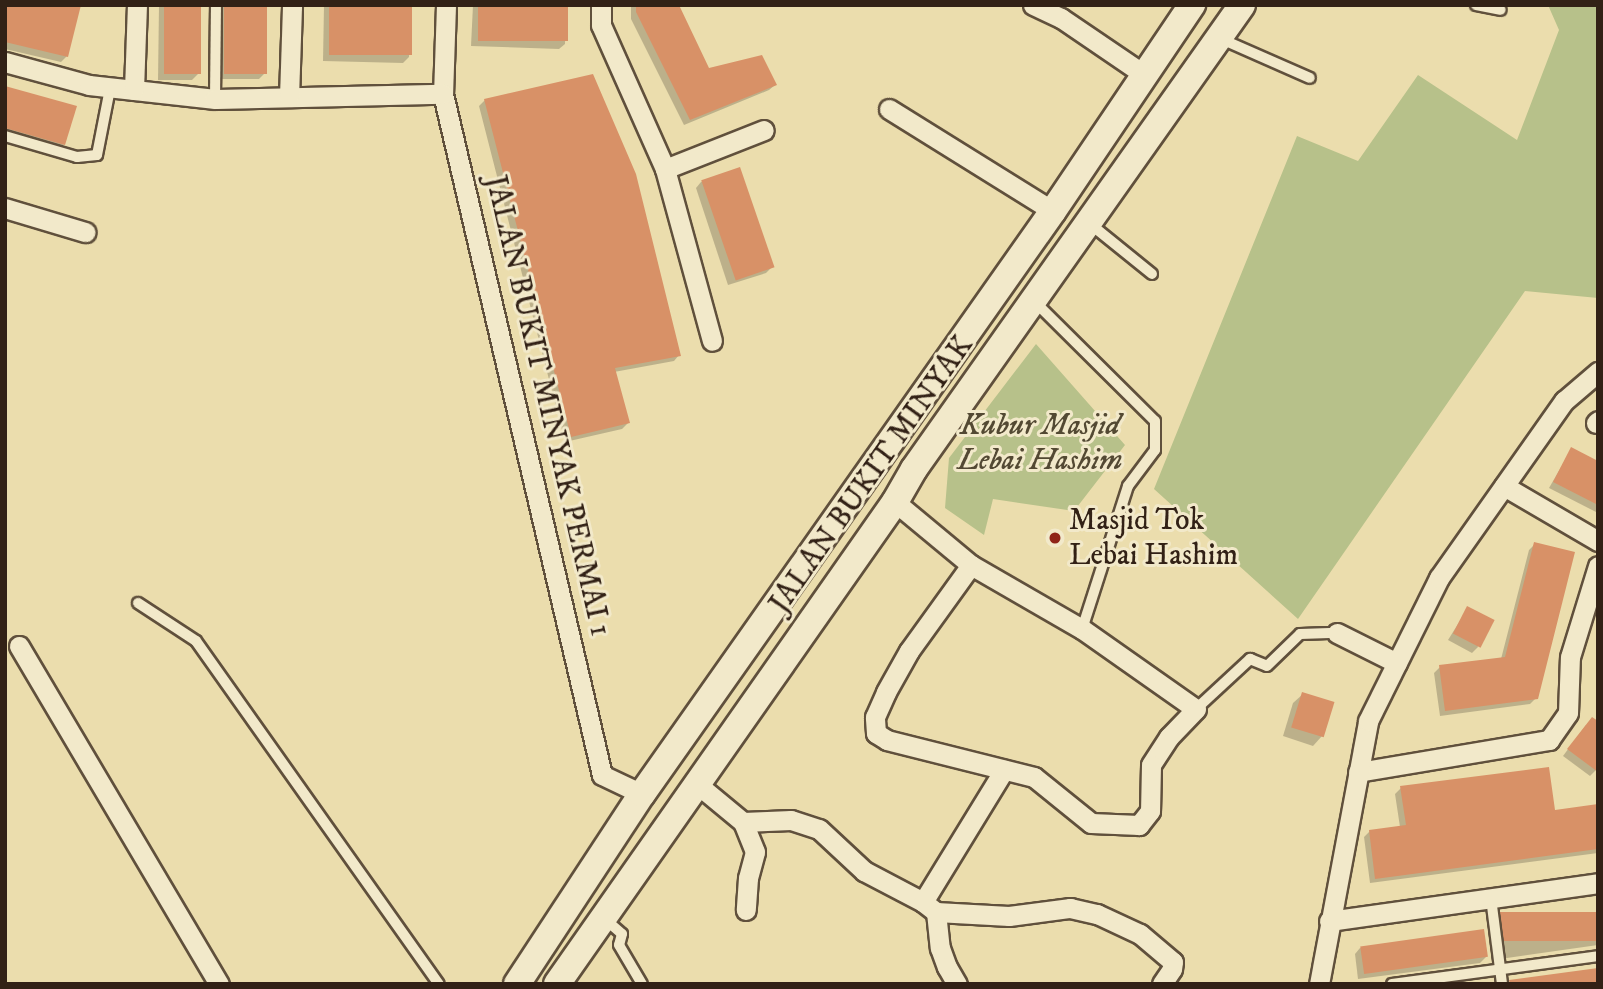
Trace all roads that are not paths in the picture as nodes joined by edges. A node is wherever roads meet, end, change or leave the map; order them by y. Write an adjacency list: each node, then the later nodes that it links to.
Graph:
1 (137, 5): 16 (street)
2 (216, 5): 19 (lane)
3 (292, 5): 18 (street)
4 (446, 5): 17 (street, JALAN BUKIT MINYAK PERMAI 1)
5 (601, 5): 23 (street)
6 (1033, 5): 13 (street)
7 (1192, 5): 13 (main road, JALAN BUKIT MINYAK)
8 (1242, 5): 11 (main road, JALAN BUKIT MINYAK)
9 (1476, 5): 10 (lane)
10 (1501, 9)
11 (1219, 38): 14 (lane); 25 (main road, JALAN BUKIT MINYAK)
12 (5, 62): 15 (street)
13 (1145, 75): 24 (main road, JALAN BUKIT MINYAK)
14 (1310, 78)
15 (110, 89): 16 (street); 22 (lane)
16 (134, 90): 19 (street)
17 (443, 94): 18 (street); 48 (street, JALAN BUKIT MINYAK PERMAI 1)
18 (289, 97): 19 (street)
19 (215, 99)
20 (889, 109): 27 (street)
21 (764, 130): 23 (street)
22 (5, 136)
23 (665, 169): 32 (street)
24 (1079, 173): 25 (main road); 27 (main road, JALAN BUKIT MINYAK)
25 (1111, 190): 28 (main road, JALAN BUKIT MINYAK)
26 (5, 208): 29 (street)
27 (1053, 211): 28 (main road); 48 (main road, JALAN BUKIT MINYAK)
28 (1086, 226): 30 (lane); 31 (main road, JALAN BUKIT MINYAK)
29 (85, 232)
30 (1152, 274)
31 (1034, 300): 35 (main road, JALAN BUKIT MINYAK); 40 (lane)
32 (712, 341)
33 (1598, 372): 34 (street)
34 (1504, 486): 36 (street); 43 (street)
35 (895, 502): 37 (street); 47 (main road, JALAN BUKIT MINYAK)
36 (1598, 541)
37 (971, 565): 40 (street); 45 (street)
38 (1598, 566): 46 (street)
39 (138, 603): 59 (lane)
40 (1082, 629): 44 (street)
41 (1337, 633): 43 (street); 44 (lane)
42 (19, 646): 58 (street)
43 (1397, 663): 46 (street)
44 (1196, 709): 45 (street)
45 (1004, 769): 52 (street)
46 (1358, 772): 55 (street)
47 (697, 784): 49 (street); 54 (main road, JALAN BUKIT MINYAK)
48 (642, 794): 60 (main road, JALAN BUKIT MINYAK)
49 (743, 822): 52 (street); 53 (street)
50 (1598, 883): 51 (street)
51 (1490, 898): 55 (street); 57 (lane)
52 (929, 907): 63 (street); 64 (street)
53 (746, 910)
54 (603, 917): 61 (main road, JALAN BUKIT MINYAK); 62 (lane)
55 (1329, 921): 65 (street)
56 (1598, 956): 57 (lane)
57 (1500, 970): 66 (lane); 67 (lane)
58 (219, 984)
59 (439, 984)
60 (517, 984)
61 (557, 984)
62 (642, 984)
63 (957, 984)
64 (1162, 984)
65 (1319, 984)
66 (1392, 984)
67 (1502, 984)

